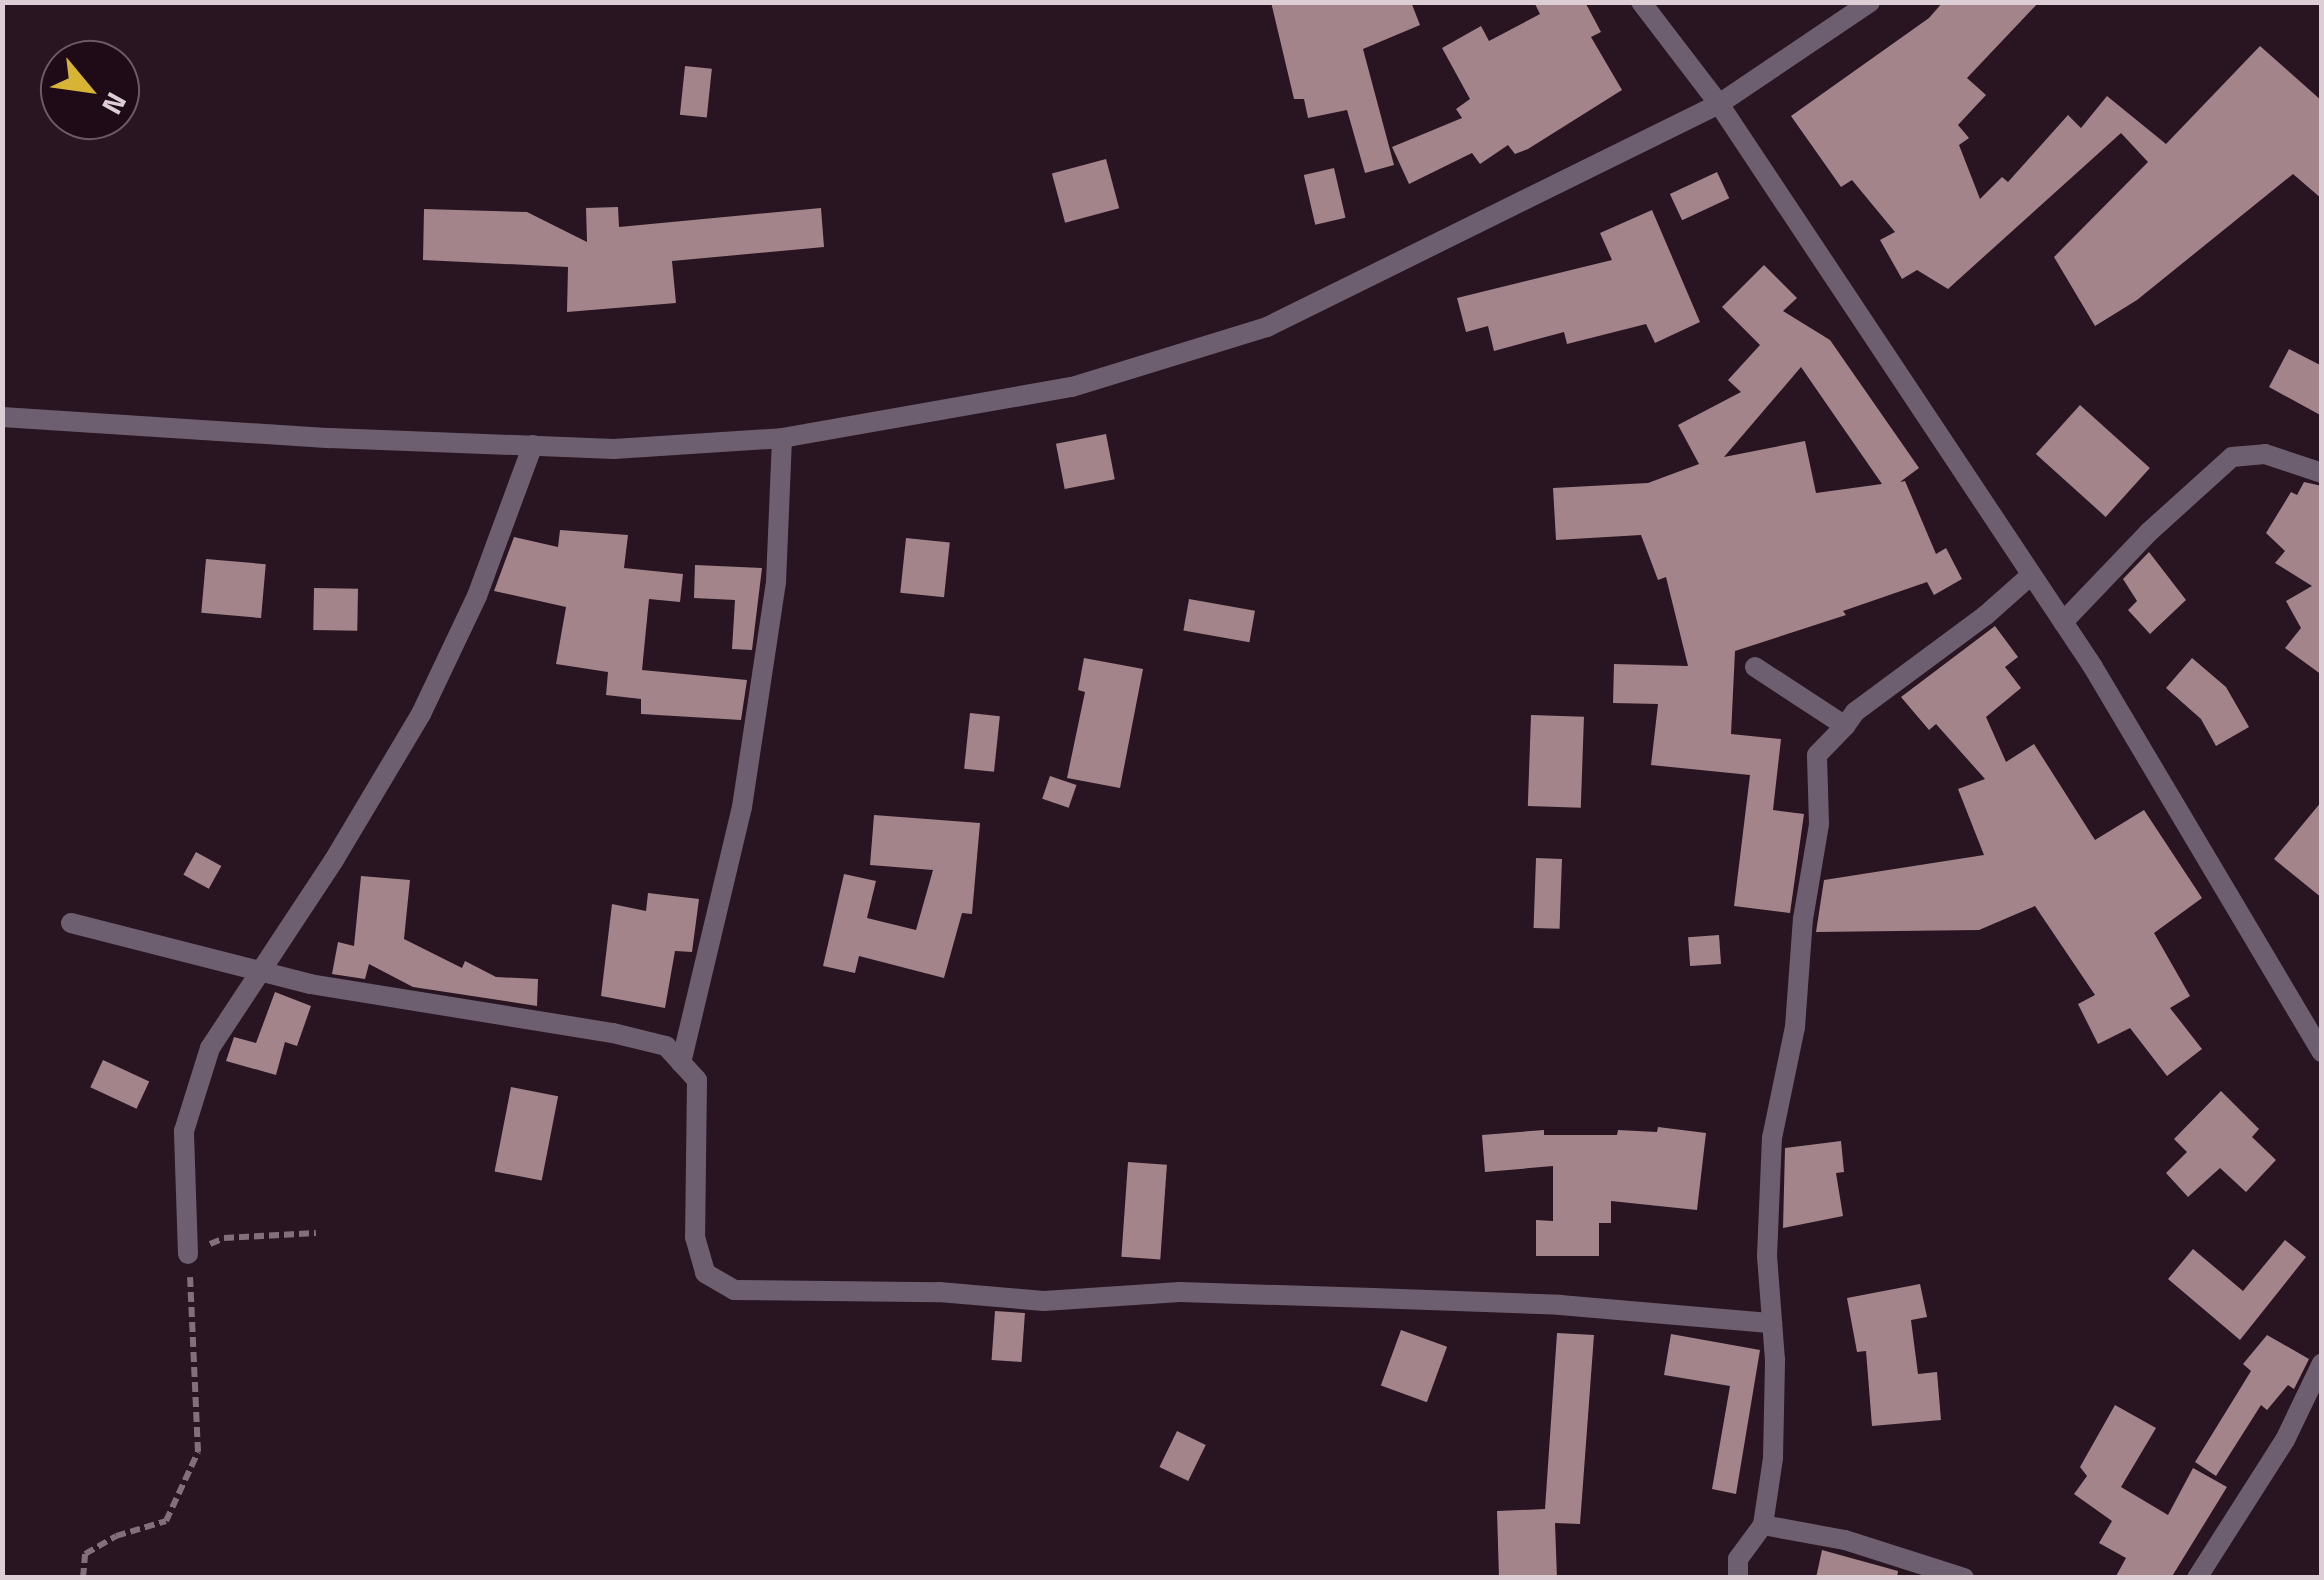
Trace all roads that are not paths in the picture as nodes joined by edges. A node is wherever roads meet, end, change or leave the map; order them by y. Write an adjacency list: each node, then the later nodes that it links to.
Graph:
1 (1642, 2): 3 (street)
2 (1870, 2): 3 (street)
3 (1719, 104): 5 (street); 8 (street)
4 (2, 417): 6 (street)
5 (782, 438): 6 (street); 15 (street)
6 (533, 445): 13 (street)
7 (2322, 473): 9 (street)
8 (2031, 575): 9 (street); 11 (street)
9 (2063, 622): 14 (street)
10 (1754, 667): 11 (street)
11 (1845, 726): 17 (street)
12 (71, 923): 13 (street)
13 (262, 971): 15 (street); 16 (street)
14 (2322, 1052)
15 (681, 1063): 17 (street)
16 (188, 1254)
17 (1772, 1323): 19 (street)
18 (2322, 1363): 22 (street)
19 (1763, 1525): 20 (street); 21 (street)
20 (1738, 1578)
21 (1964, 1578)
22 (2198, 1578)

